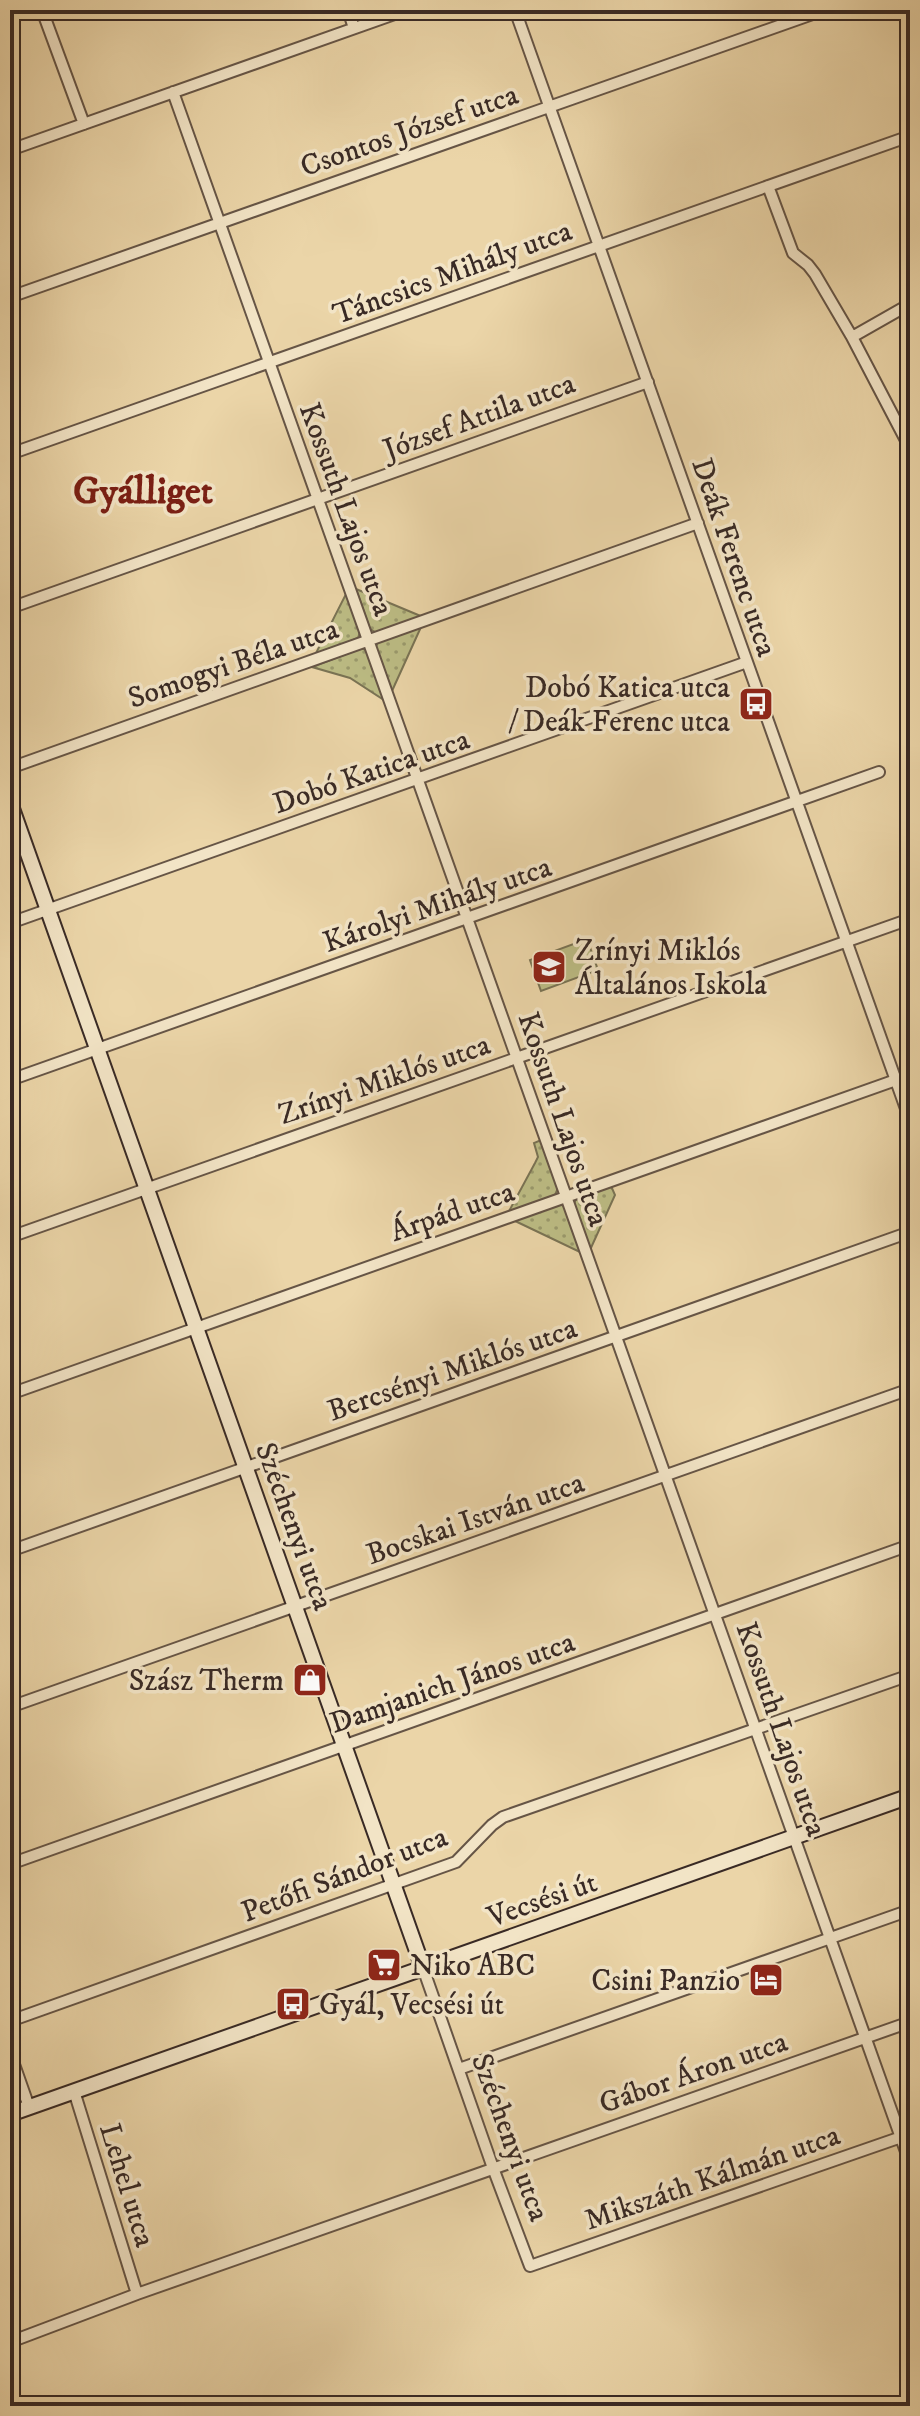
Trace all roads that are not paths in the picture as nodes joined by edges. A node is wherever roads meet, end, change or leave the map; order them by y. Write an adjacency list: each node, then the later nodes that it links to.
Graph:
1 (42, 10): 9 (street)
2 (348, 10): 6 (street)
3 (406, 10): 6 (street)
4 (515, 10): 8 (street, Deák Ferenc utca)
5 (824, 10): 8 (street, Csontos József utca)
6 (354, 28): 7 (street)
7 (173, 92): 9 (street); 13 (street, Kossuth Lajos utca)
8 (550, 106): 13 (street, Csontos József utca); 14 (street, Deák Ferenc utca)
9 (84, 124): 11 (street)
10 (910, 136): 12 (street, Táncsics Mihály utca)
11 (10, 150)
12 (768, 186): 14 (street, Táncsics Mihály utca); 17 (street)
13 (220, 222): 15 (street, Csontos József utca); 18 (street, Kossuth Lajos utca)
14 (600, 245): 18 (street, Táncsics Mihály utca); 19 (street, Deák Ferenc utca)
15 (10, 297)
16 (910, 304): 17 (street)
17 (852, 337): 20 (street)
18 (269, 362): 21 (street, Táncsics Mihály utca); 22 (street, Kossuth Lajos utca)
19 (648, 382): 22 (street, József Attila utca); 23 (street, Deák Ferenc utca)
20 (910, 448)
21 (10, 454)
22 (318, 499): 24 (street, József Attila utca); 25 (street, Kossuth Lajos utca)
23 (698, 523): 25 (street, Somogyi Béla utca); 26 (street, Deák Ferenc utca)
24 (10, 608)
25 (369, 641): 27 (street, Somogyi Béla utca); 29 (street, Kossuth Lajos utca)
26 (747, 662): 29 (street, Dobó Katica utca); 30 (street, Deák Ferenc utca)
27 (10, 768)
28 (879, 772): 30 (street, Károlyi Mihály utca)
29 (418, 780): 32 (street, Dobó Katica utca); 33 (street, Kossuth Lajos utca)
30 (797, 801): 33 (street, Károlyi Mihály utca); 36 (street, Deák Ferenc utca)
31 (10, 803): 32 (street, Széchenyi utca)
32 (47, 910): 35 (street, Dobó Katica utca); 37 (street, Széchenyi utca)
33 (467, 919): 37 (street, Károlyi Mihály utca); 38 (street, Kossuth Lajos utca)
34 (910, 919): 36 (street, Zrínyi Miklós utca)
35 (10, 923)
36 (847, 941): 38 (street, Zrínyi Miklós utca); 41 (street, Deák Ferenc utca)
37 (96, 1049): 40 (street, Károlyi Mihály utca); 43 (street, Széchenyi utca)
38 (518, 1058): 43 (street, Zrínyi Miklós utca); 44 (street, Kossuth Lajos utca)
39 (910, 1075): 41 (street, Árpád utca)
40 (10, 1080)
41 (896, 1080): 42 (street, Deák Ferenc utca); 44 (street, Árpád utca)
42 (910, 1120)
43 (147, 1188): 46 (street, Zrínyi Miklós utca); 47 (street, Széchenyi utca)
44 (566, 1197): 47 (street, Árpád utca); 48 (street, Kossuth Lajos utca)
45 (910, 1232): 48 (street, Bercsényi Miklós utca)
46 (10, 1237)
47 (196, 1327): 50 (street, Árpád utca); 51 (street, Széchenyi utca)
48 (616, 1336): 51 (street, Bercsényi Miklós utca); 52 (street, Kossuth Lajos utca)
49 (910, 1389): 52 (street, Bocskai István utca)
50 (10, 1394)
51 (247, 1467): 54 (street, Bercsényi Miklós utca); 55 (street, Széchenyi utca)
52 (666, 1477): 55 (street, Bocskai István utca); 56 (street, Kossuth Lajos utca)
53 (910, 1545): 56 (street, Damjanich János utca)
54 (10, 1551)
55 (296, 1605): 58 (street, Bocskai István utca); 60 (street, Széchenyi utca)
56 (716, 1615): 59 (street, Kossuth Lajos utca); 60 (street, Damjanich János utca)
57 (910, 1675): 59 (street, Petőfi Sándor utca)
58 (10, 1707)
59 (757, 1729): 62 (street, Kossuth Lajos utca); 64 (street, Petőfi Sándor utca)
60 (346, 1745): 63 (street, Damjanich János utca); 64 (street, Széchenyi utca)
61 (910, 1796): 62 (street, Vecsési út)
62 (795, 1837): 66 (street, Kossuth Lajos utca); 67 (street, Vecsési út)
63 (10, 1864)
64 (396, 1885): 67 (street, Széchenyi utca); 68 (street, Petőfi Sándor utca)
65 (910, 1910): 66 (street)
66 (829, 1939): 70 (street, Kossuth Lajos utca); 72 (street)
67 (423, 1968): 72 (street, Széchenyi utca); 73 (street, Vecsési út)
68 (10, 2021)
69 (910, 2022): 70 (street, Gábor Áron utca)
70 (865, 2038): 76 (street, Kossuth Lajos utca); 78 (street, Gábor Áron utca)
71 (10, 2053): 74 (street)
72 (459, 2069): 78 (street, Széchenyi utca)
73 (74, 2091): 74 (street, Vecsési út); 80 (street, Lehel utca)
74 (29, 2107): 75 (street, Vecsési út)
75 (10, 2114)
76 (905, 2135): 77 (street, Kossuth Lajos utca); 79 (street, Mikszáth Kálmán utca)
77 (910, 2163)
78 (493, 2168): 79 (street, Széchenyi utca); 80 (street, Gábor Áron utca)
79 (530, 2266)
80 (137, 2294): 81 (street, Gábor Áron utca)
81 (10, 2342)

